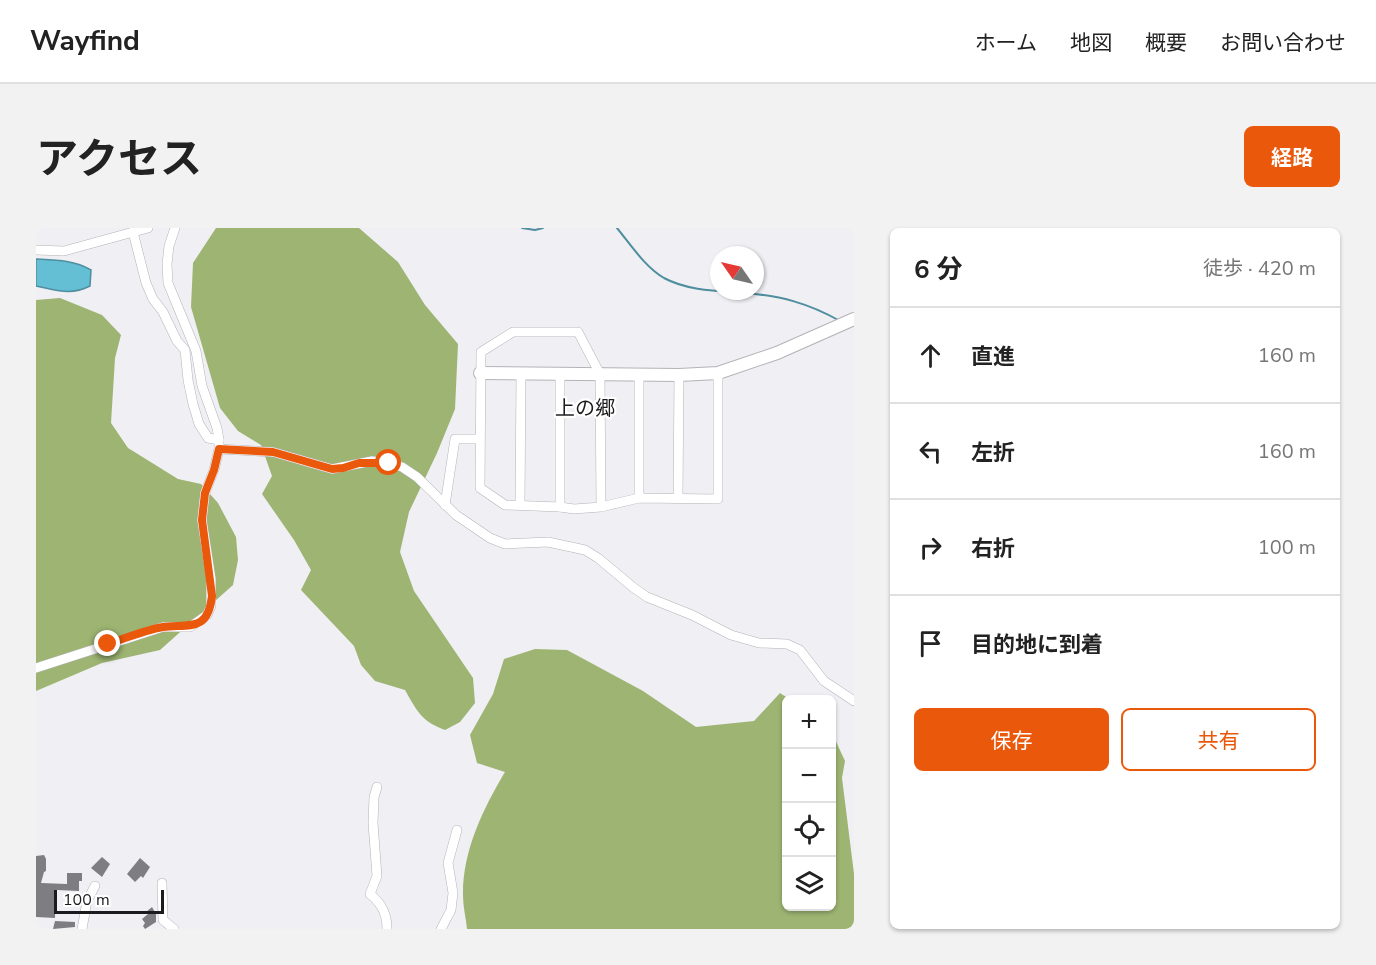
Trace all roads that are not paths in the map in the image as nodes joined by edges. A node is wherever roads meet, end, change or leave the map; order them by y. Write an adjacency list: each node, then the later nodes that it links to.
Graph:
1 (148, 228): 3 (street)
2 (174, 228): 14 (street)
3 (134, 232): 4 (street); 14 (street)
4 (36, 250)
5 (854, 319): 8 (street)
6 (480, 372): 7 (street); 10 (street); 13 (street)
7 (521, 373): 9 (street); 18 (street)
8 (718, 373): 12 (street); 16 (street)
9 (560, 374): 10 (street); 19 (street)
10 (600, 374): 11 (street); 20 (street)
11 (639, 375): 12 (street); 15 (street)
12 (679, 375): 16 (street)
13 (480, 439): 17 (street); 18 (street)
14 (219, 444): 17 (street); 21 (street)
15 (639, 498): 16 (street); 20 (street)
16 (678, 499)
17 (445, 505): 22 (street)
18 (520, 505): 19 (street)
19 (560, 507): 20 (street)
20 (601, 507)
21 (36, 668)
22 (854, 701)
23 (377, 787): 29 (street)
24 (457, 830): 30 (street)
25 (162, 883): 28 (street)
26 (95, 886): 27 (street)
27 (82, 929)
28 (174, 929)
29 (387, 929)
30 (441, 929)

